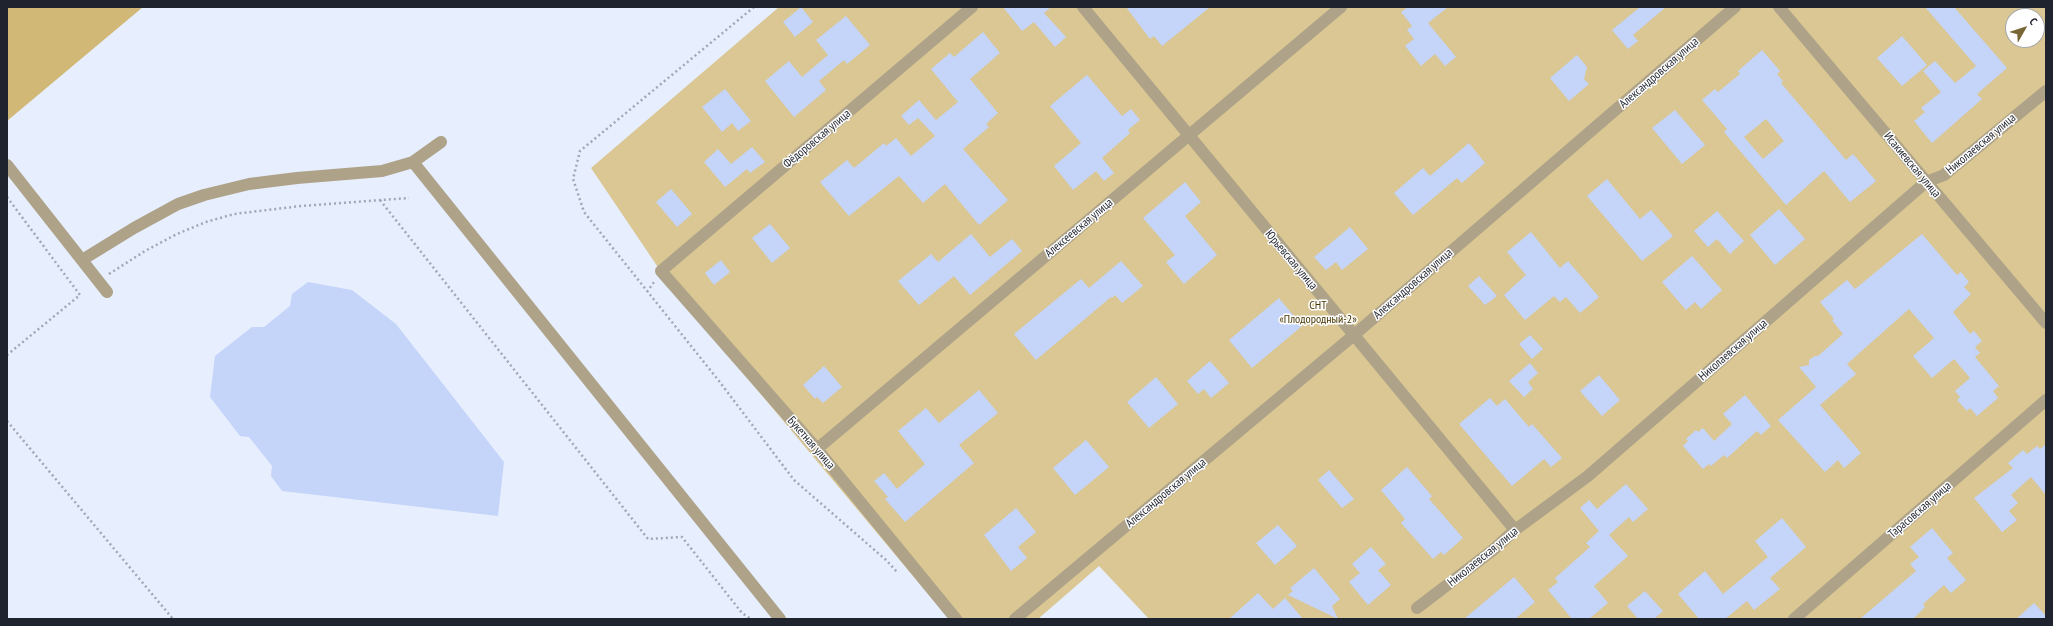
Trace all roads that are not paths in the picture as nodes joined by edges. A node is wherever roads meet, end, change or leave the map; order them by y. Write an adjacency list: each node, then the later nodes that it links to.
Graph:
1 (972, 7): 13 (street, Фёдоровская улица)
2 (1083, 7): 7 (street, Юрьевская улица)
3 (1341, 7): 7 (street, Алексеевская улица)
4 (1735, 7): 16 (street, Александровская улица)
5 (1779, 7): 11 (street, Исакиевская улица)
6 (2046, 91): 11 (street, Николаевская улица)
7 (1188, 136): 16 (street, Юрьевская улица); 18 (street, Алексеевская улица)
8 (441, 142): 9 (street)
9 (413, 162): 12 (street); 21 (street)
10 (7, 164): 12 (street)
11 (1926, 182): 15 (street, Исакиевская улица); 19 (street, Николаевская улица)
12 (82, 260): 14 (street)
13 (661, 271): 18 (street, Букетная улица)
14 (107, 292)
15 (2046, 323)
16 (1354, 335): 19 (street, Юрьевская улица); 23 (street, Александровская улица)
17 (2046, 400): 24 (street, Тарасовская улица)
18 (817, 449): 22 (street, Букетная улица)
19 (1515, 530): 20 (street, Николаевская улица)
20 (1417, 608)
21 (780, 619)
22 (956, 619)
23 (1015, 619)
24 (1794, 619)

